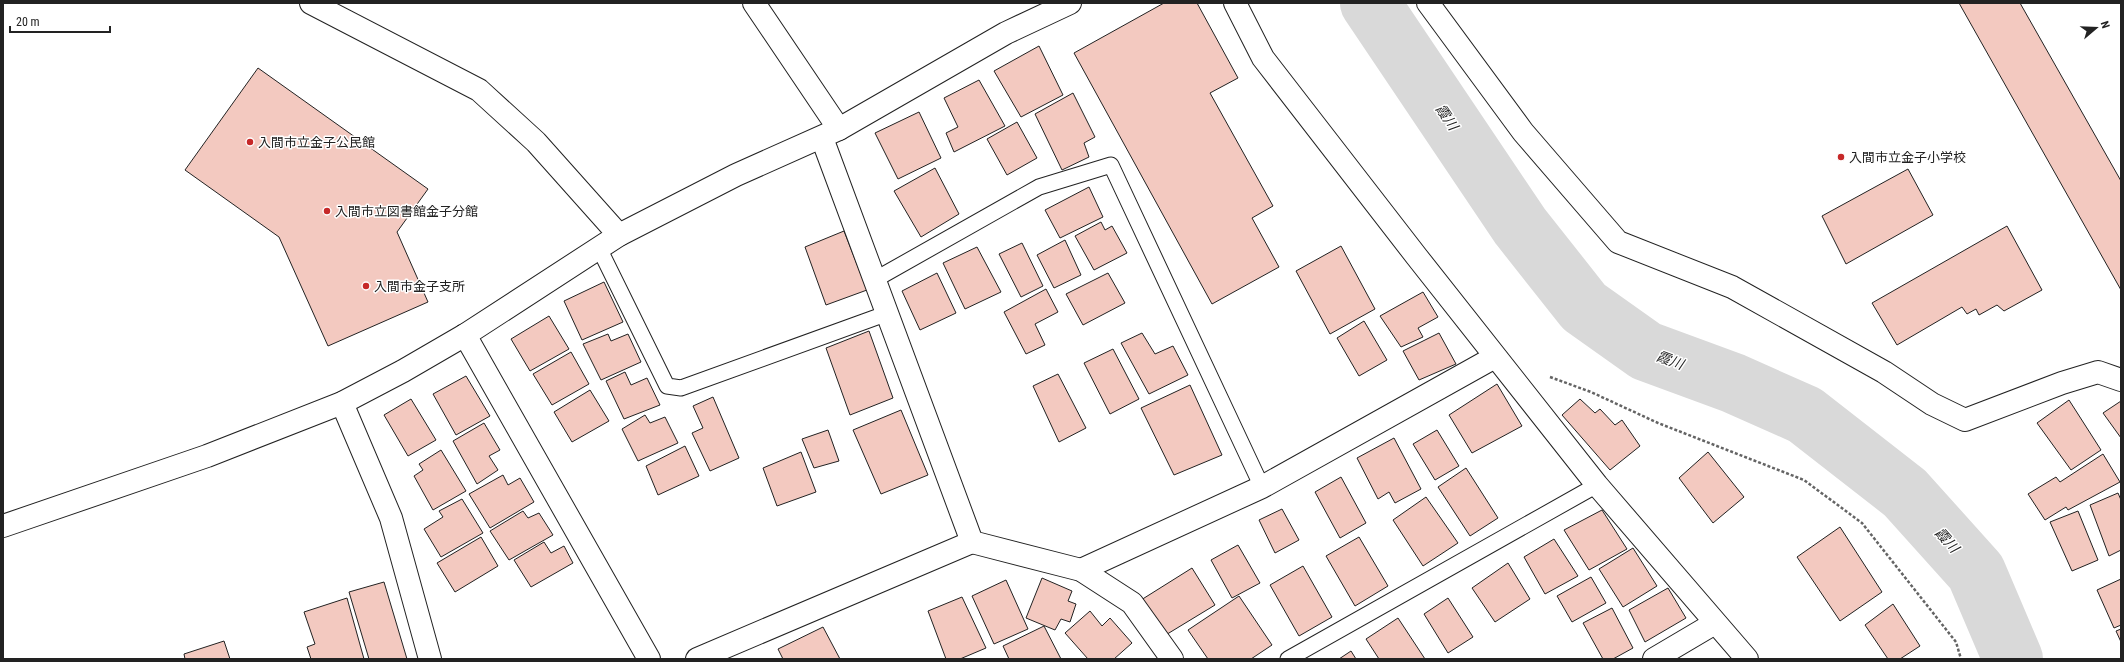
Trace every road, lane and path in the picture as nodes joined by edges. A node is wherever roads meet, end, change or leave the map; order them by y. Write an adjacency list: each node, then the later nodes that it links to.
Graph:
1 (312, 3): 7 (street)
2 (754, 3): 6 (street)
3 (1070, 3): 6 (street)
4 (1235, 3): 12 (street)
5 (1428, 3): 14 (street)
6 (830, 133): 7 (street); 9 (street)
7 (619, 235): 8 (street)
8 (599, 248): 10 (lane); 11 (street)
9 (876, 279): 10 (street); 17 (lane)
10 (888, 313): 19 (street)
11 (464, 335): 15 (street); 23 (street)
12 (1495, 357): 16 (street); 17 (street)
13 (1547, 376): 29 (path)
14 (2121, 380)
15 (342, 402): 18 (street); 22 (street)
16 (1597, 485): 21 (street); 26 (lane)
17 (1262, 488): 20 (street)
18 (3, 526)
19 (972, 542): 20 (street); 24 (street)
20 (1081, 570): 25 (street)
21 (1715, 623): 27 (street); 28 (street)
22 (430, 659)
23 (649, 659)
24 (697, 659)
25 (1172, 659)
26 (1288, 659)
27 (1654, 659)
28 (1747, 659)
29 (1961, 659)

